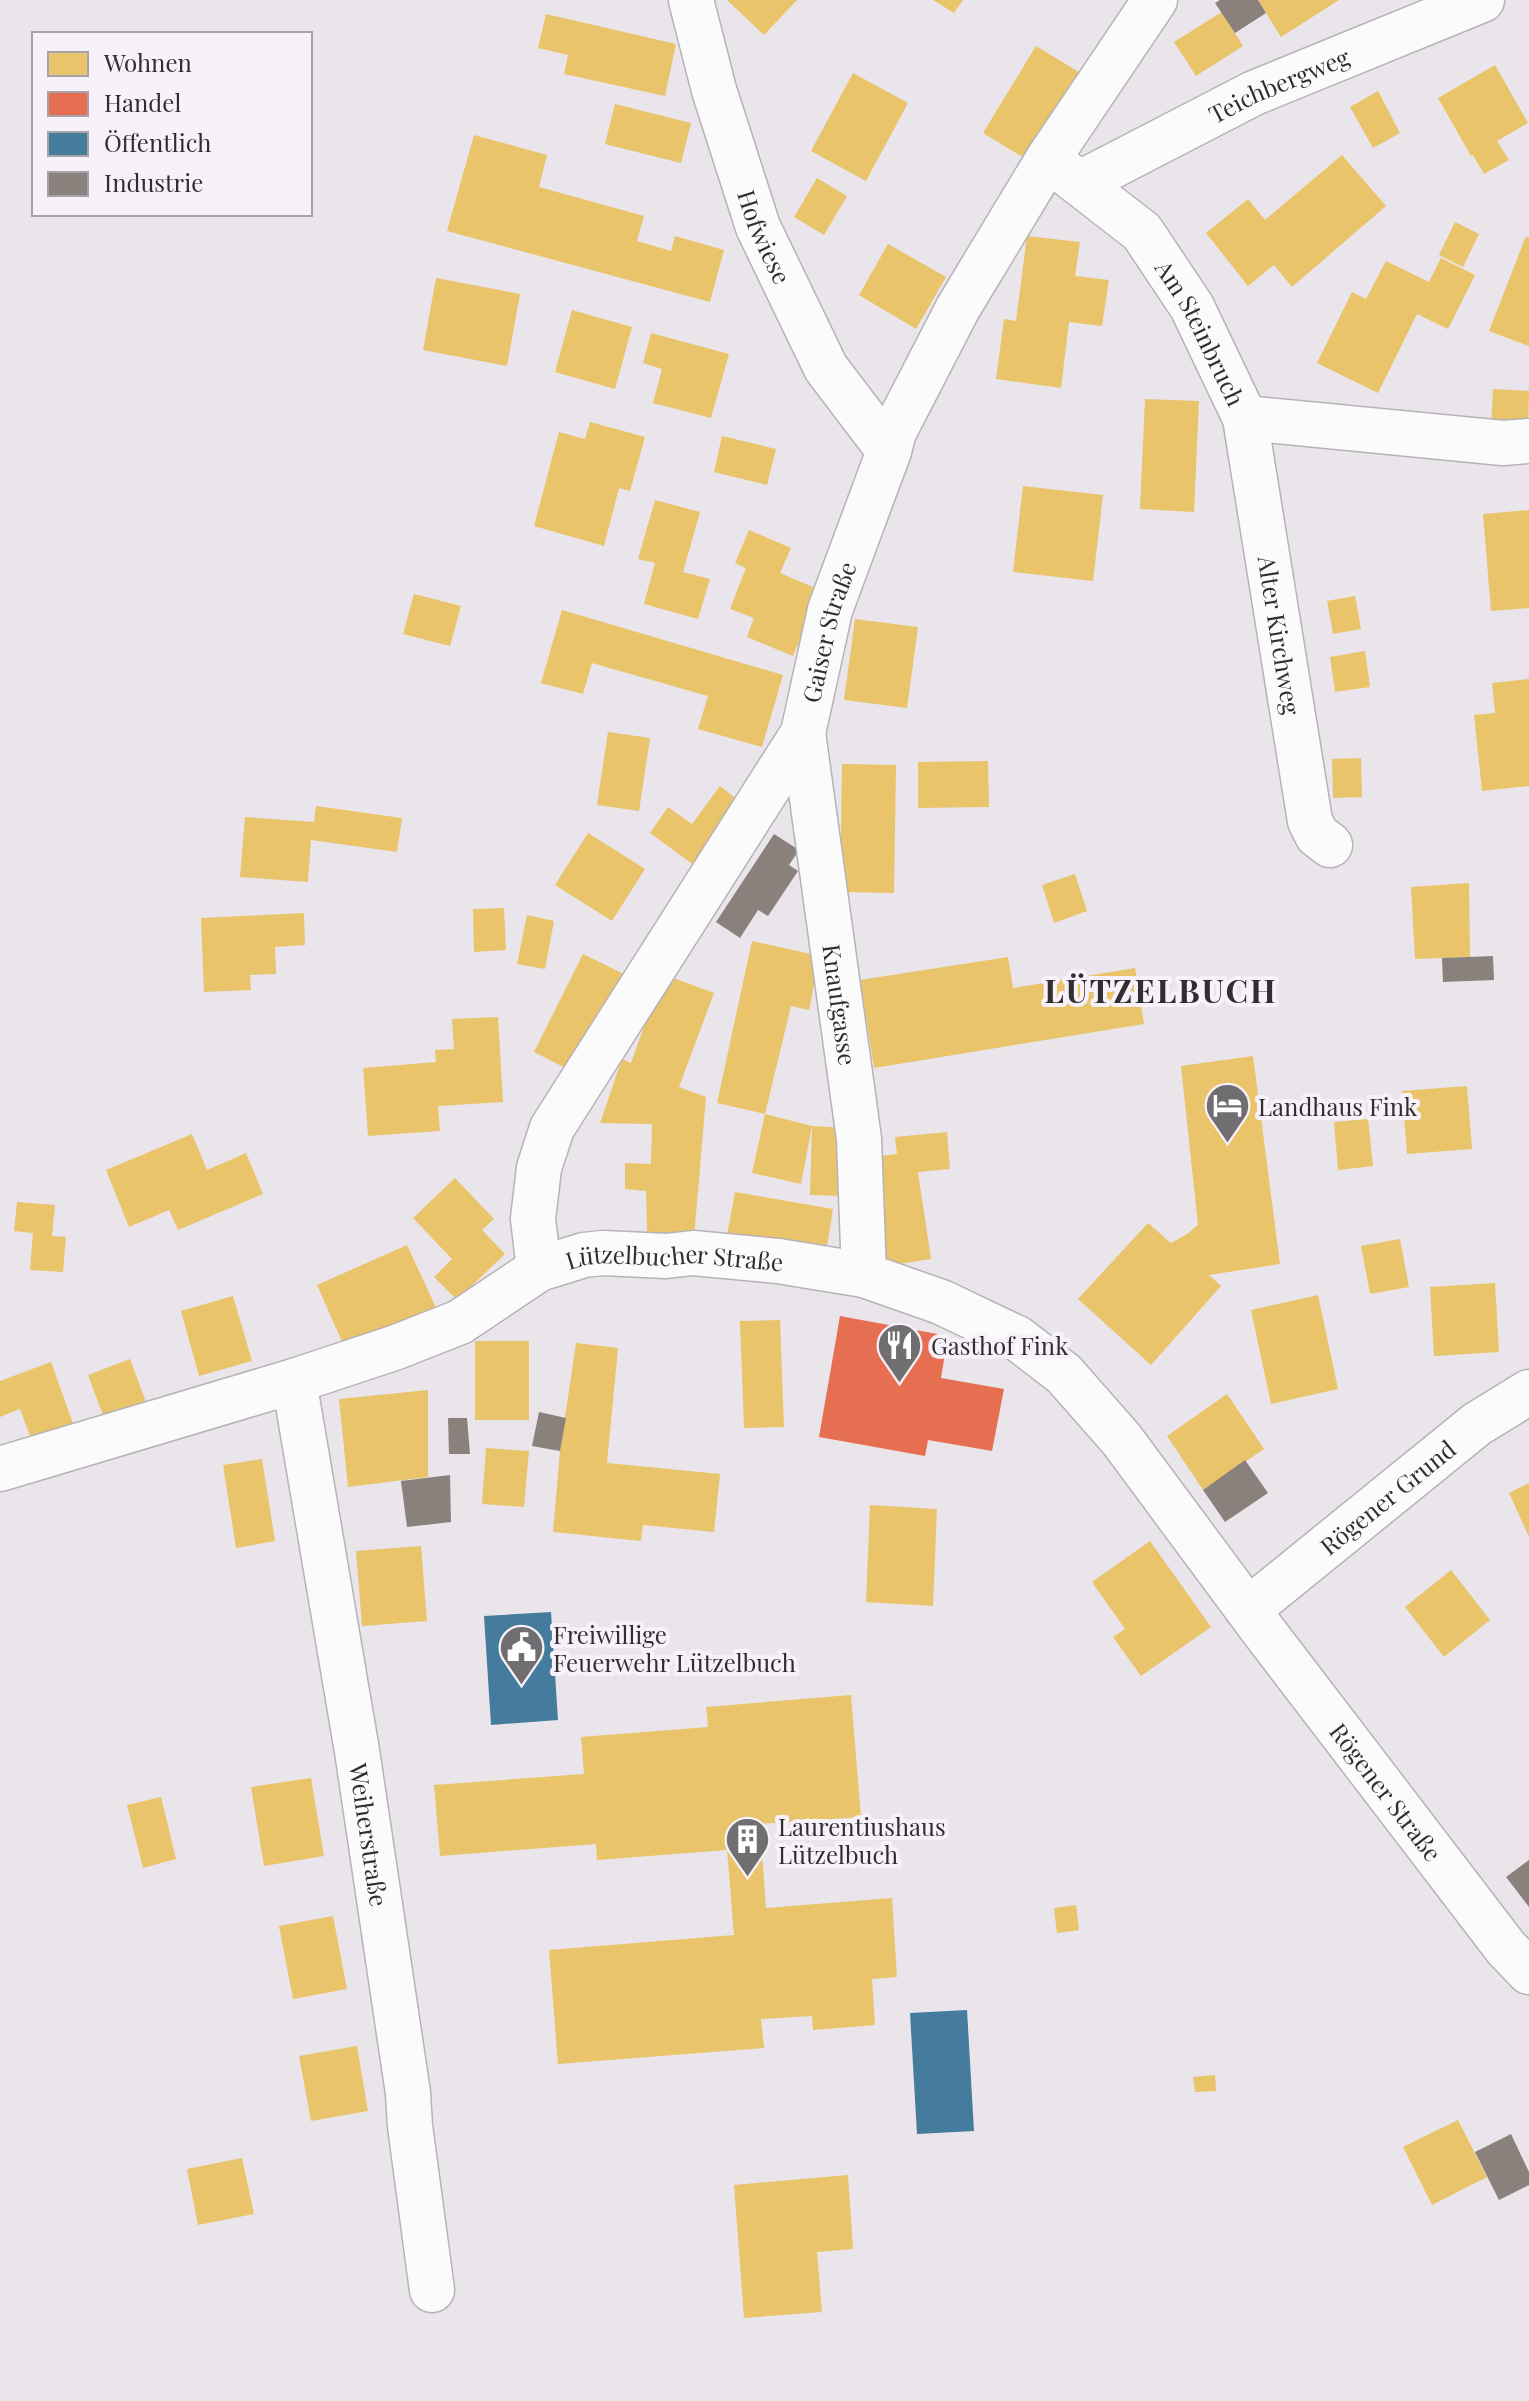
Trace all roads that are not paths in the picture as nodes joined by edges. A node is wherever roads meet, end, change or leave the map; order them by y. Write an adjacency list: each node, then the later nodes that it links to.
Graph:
1 (691, 0): 7 (street, Hofwiese)
2 (1155, 0): 4 (street, Gaiser Straße)
3 (1482, 0): 4 (street, Teichbergweg)
4 (1064, 171): 5 (street, Am Steinbruch); 7 (street, Gaiser Straße)
5 (1245, 418): 6 (street, Am Steinbruch); 9 (street, Alter Kirchweg)
6 (1529, 441)
7 (889, 451): 8 (street, Gaiser Straße)
8 (803, 733): 10 (street, Gaiser Straße); 11 (street, Knaufgasse)
9 (1330, 845)
10 (539, 1269): 11 (street, Lützelbucher Straße); 12 (street, Lützelbucher Straße)
11 (864, 1275): 15 (street, Lützelbucher Straße)
12 (294, 1381): 14 (street, Lützelbucher Straße); 17 (street, Weiherstraße)
13 (1529, 1392): 15 (street, Rögener Grund)
14 (0, 1469)
15 (1249, 1609): 16 (street, Rögener Straße)
16 (1529, 1972)
17 (432, 2290)

